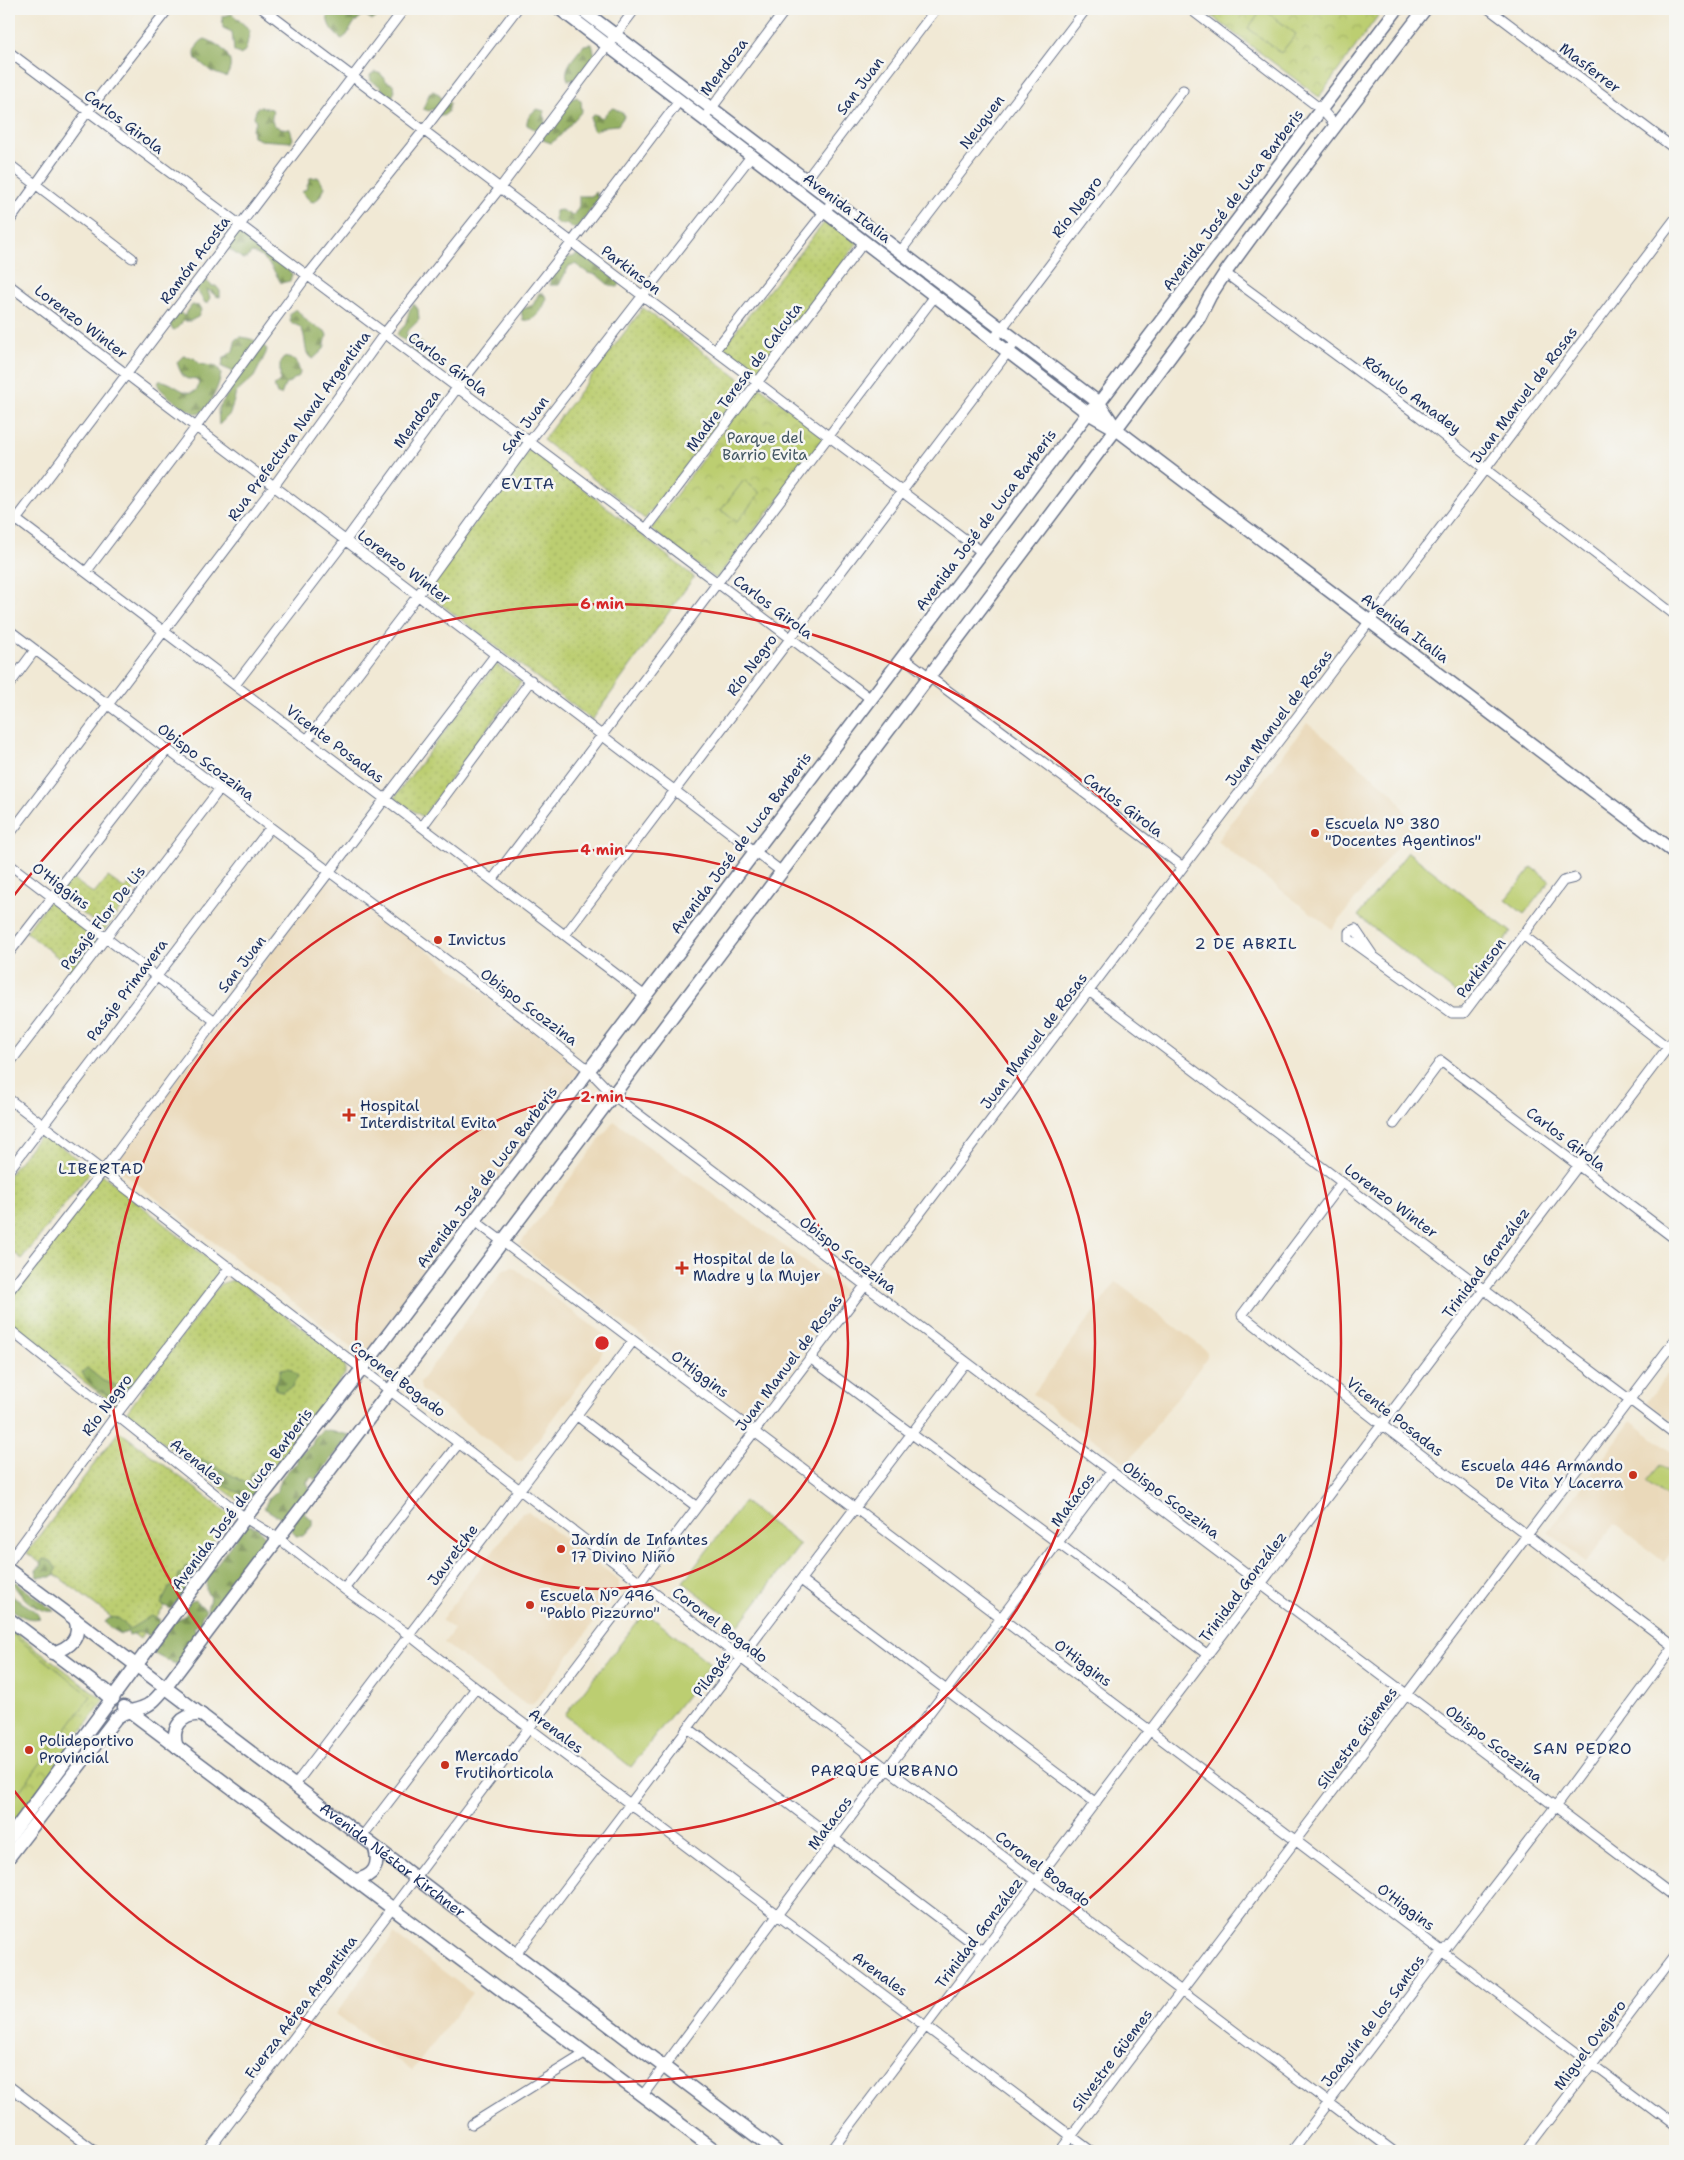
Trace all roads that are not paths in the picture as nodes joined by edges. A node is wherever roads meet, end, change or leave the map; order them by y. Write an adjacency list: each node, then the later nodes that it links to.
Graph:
1 (168, 9): 22 (street)
2 (263, 9): 17 (street, Parkinson)
3 (404, 9): 17 (street, Ramón Acosta)
4 (517, 9): 25 (street)
5 (560, 9): 15 (main road, Avenida Italia)
6 (581, 9): 15 (main road, Avenida Italia)
7 (635, 9): 15 (street, Rua Prefectura Naval Argentina)
8 (786, 9): 20 (street, Mendoza)
9 (936, 9): 29 (street, San Juan)
10 (1086, 9): 39 (street, Neuquen)
11 (1190, 9): 21 (street)
12 (1425, 9): 24 (main road)
13 (1489, 9): 26 (street, Masferrer)
14 (1394, 10): 21 (main road, Avenida José de Luca Barberis)
15 (611, 40): 19 (main road, Avenida Italia); 20 (main road, Avenida Italia); 31 (street, Rua Prefectura Naval Argentina)
16 (9, 52): 22 (street, Carlos Girola)
17 (353, 76): 25 (street, Parkinson); 36 (street, Ramón Acosta)
18 (1183, 90): 46 (street, Río Negro)
19 (680, 100): 23 (main road, Avenida Italia); 37 (street, Mendoza)
20 (711, 108): 23 (street, Mendoza); 29 (main road, Avenida Italia)
21 (1322, 110): 24 (street); 55 (main road, Avenida José de Luca Barberis)
22 (88, 111): 30 (street); 36 (street, Carlos Girola)
23 (704, 119): 27 (main road, Avenida Italia)
24 (1336, 126): 41 (main road)
25 (424, 130): 31 (street, Parkinson); 42 (street)
26 (1675, 150)
27 (752, 155): 33 (main road, Avenida Italia); 44 (street, San Juan)
28 (9, 164): 30 (street)
29 (806, 180): 32 (main road, Avenida Italia)
30 (37, 185): 35 (street); 40 (street)
31 (500, 188): 37 (street, Parkinson); 47 (street, Rua Prefectura Naval Argentina)
32 (833, 201): 33 (street); 39 (main road, Avenida Italia)
33 (825, 212): 38 (main road, Avenida Italia); 50 (street)
34 (1675, 219): 61 (street, Juan Manuel de Rosas)
35 (9, 222)
36 (240, 225): 42 (street, Carlos Girola); 52 (street, Ramón Acosta)
37 (572, 242): 44 (street, Parkinson); 54 (street, Mendoza)
38 (864, 242): 45 (main road, Avenida Italia); 53 (street, Madre Teresa de Calcuta)
39 (900, 252): 46 (main road, Avenida Italia)
40 (132, 258)
41 (1225, 273): 58 (main road); 61 (street, Rómulo Amadey)
42 (307, 276): 47 (street, Carlos Girola); 57 (street)
43 (9, 285): 52 (street, Lorenzo Winter)
44 (643, 296): 50 (street, Parkinson); 60 (street, San Juan)
45 (935, 296): 48 (main road, Avenida Italia); 59 (street)
46 (1001, 329): 48 (street, Río Negro); 49 (main road, Avenida Italia)
47 (384, 334): 54 (street, Carlos Girola); 62 (street, Rua Prefectura Naval Argentina)
48 (993, 340): 51 (main road, Avenida Italia)
49 (1017, 340): 51 (street, Río Negro); 55 (main road, Avenida Italia)
50 (715, 350): 53 (street, Parkinson)
51 (1008, 352): 56 (main road, Avenida Italia); 63 (street, Río Negro)
52 (126, 374): 57 (street, Lorenzo Winter); 64 (street, Ramón Acosta)
53 (757, 382): 59 (street, Parkinson); 66 (street, Madre Teresa de Calcuta)
54 (457, 388): 60 (street, Carlos Girola); 67 (street, Mendoza)
55 (1099, 403): 56 (main road, Avenida José de Luca Barberis); 58 (main road, Avenida Italia)
56 (1088, 413): 58 (main road, Avenida Italia); 68 (main road, Avenida José de Luca Barberis)
57 (196, 428): 62 (street, Lorenzo Winter); 69 (street)
58 (1116, 429): 73 (main road, Avenida Italia); 80 (main road)
59 (829, 436): 63 (street, Parkinson); 70 (street)
60 (529, 442): 66 (street, Carlos Girola); 71 (street, San Juan)
61 (1485, 469): 72 (street, Rómulo Amadey); 73 (street, Juan Manuel de Rosas)
62 (274, 486): 67 (street, Lorenzo Winter); 75 (street, Rua Prefectura Naval Argentina)
63 (902, 492): 68 (street, Parkinson); 76 (street, Río Negro)
64 (12, 517): 65 (street, Ramón Acosta); 69 (street, Vicente Posadas)
65 (9, 529)
66 (646, 529): 70 (street, Carlos Girola)
67 (346, 540): 71 (street, Lorenzo Winter); 83 (street, Mendoza)
68 (982, 552): 79 (main road, Avenida José de Luca Barberis)
69 (86, 572): 75 (street, Vicente Posadas)
70 (717, 582): 76 (street, Carlos Girola); 86 (street)
71 (418, 595): 78 (street, Lorenzo Winter); 87 (street, San Juan)
72 (1675, 615)
73 (1370, 622): 96 (main road, Avenida Italia); 98 (street, Juan Manuel de Rosas)
74 (9, 630): 77 (street, Obispo Scozzina)
75 (163, 631): 83 (street, Vicente Posadas); 85 (street, Rua Prefectura Naval Argentina)
76 (790, 638): 84 (street, Carlos Girola); 90 (street, Río Negro)
77 (35, 650): 82 (street); 85 (street, Obispo Scozzina)
78 (496, 654): 81 (street, Lorenzo Winter); 91 (street, San Juan)
79 (903, 657): 80 (street, Carlos Girola); 84 (main road, Avenida José de Luca Barberis)
80 (929, 676): 98 (street, Carlos Girola); 99 (main road)
81 (531, 680): 86 (street, Lorenzo Winter); 92 (street)
82 (9, 684)
83 (236, 685): 87 (street, Vicente Posadas)
84 (871, 699): 95 (main road, Avenida José de Luca Barberis)
85 (108, 705): 88 (street, Obispo Scozzina); 94 (street, Rua Prefectura Naval Argentina)
86 (603, 734): 90 (street, Lorenzo Winter); 102 (street)
87 (307, 740): 91 (street, Vicente Posadas)
88 (167, 750): 89 (street, Obispo Scozzina); 103 (street)
89 (219, 790): 93 (street, Obispo Scozzina); 106 (street, Pasaje Flor De Lis)
90 (675, 790): 95 (street, Lorenzo Winter); 104 (street, Río Negro)
91 (385, 799): 92 (street, Vicente Posadas); 100 (street, San Juan)
92 (422, 827): 102 (street, Vicente Posadas)
93 (270, 828): 100 (street, Obispo Scozzina); 109 (street, Pasaje Primavera)
94 (9, 836)
95 (756, 851): 99 (street, Lorenzo Winter); 111 (main road, Avenida José de Luca Barberis)
96 (1675, 853)
97 (9, 864): 103 (street, O'Higgins)
98 (1183, 867): 110 (street, Juan Manuel de Rosas)
99 (782, 872): 117 (main road)
100 (329, 873): 112 (street, San Juan); 116 (street, Obispo Scozzina)
101 (1575, 878): 105 (street)
102 (493, 879): 104 (street, Vicente Posadas)
103 (52, 897): 106 (street, O'Higgins); 107 (street)
104 (565, 935): 111 (street, Vicente Posadas)
105 (1523, 935): 108 (street, Parkinson); 114 (street, Parkinson)
106 (105, 937): 109 (street, O'Higgins); 115 (street, Pasaje Flor De Lis)
107 (9, 953)
108 (1374, 957)
109 (156, 976): 112 (street, O'Higgins); 119 (street, Pasaje Primavera)
110 (1089, 991): 124 (street, Lorenzo Winter); 129 (street, Juan Manuel de Rosas)
111 (645, 996): 116 (main road, Avenida José de Luca Barberis)
112 (215, 1020): 123 (street, San Juan)
113 (1675, 1038): 114 (street, Trinidad González)
114 (1672, 1050): 121 (street, Trinidad González)
115 (9, 1064)
116 (589, 1070): 117 (street, Obispo Scozzina); 125 (main road, Avenida José de Luca Barberis)
117 (613, 1095): 127 (main road); 129 (street, Obispo Scozzina)
118 (9, 1099): 119 (street, Coronel Bogado)
119 (42, 1124): 122 (street, Pasaje Primavera); 123 (street, Coronel Bogado)
120 (1394, 1124): 121 (street, Carlos Girola)
121 (1578, 1165): 126 (street, Carlos Girola); 130 (street, Trinidad González)
122 (9, 1170)
123 (103, 1171): 128 (street, Coronel Bogado); 131 (street, San Juan)
124 (1342, 1182): 130 (street, Lorenzo Winter); 142 (street, Vicente Posadas)
125 (475, 1221): 127 (street, O'Higgins); 137 (main road, Avenida José de Luca Barberis)
126 (1675, 1239)
127 (502, 1242): 134 (street, O'Higgins); 138 (main road)
128 (230, 1267): 137 (street, Coronel Bogado); 140 (street, Río Negro)
129 (865, 1286): 135 (street, Juan Manuel de Rosas); 136 (street, Obispo Scozzina)
130 (1483, 1289): 139 (street, Lorenzo Winter); 142 (street, Trinidad González)
131 (9, 1290)
132 (9, 1329): 140 (street, Arenales)
133 (1675, 1340): 139 (street, Silvestre Güemes)
134 (633, 1341): 141 (street, Jauretche); 143 (street, O'Higgins)
135 (810, 1358): 143 (street, Juan Manuel de Rosas); 144 (street)
136 (966, 1362): 144 (street, Pilagás); 147 (street, Obispo Scozzina)
137 (362, 1369): 138 (street, Coronel Bogado); 151 (main road, Avenida José de Luca Barberis)
138 (390, 1390): 146 (street, Coronel Bogado); 153 (main road)
139 (1630, 1400): 145 (street, Lorenzo Winter); 152 (street, Silvestre Güemes)
140 (116, 1415): 151 (street, Arenales); 155 (street, Río Negro)
141 (576, 1415): 148 (street, Jauretche); 149 (street)
142 (1382, 1425): 152 (street, Vicente Posadas); 159 (street, Trinidad González)
143 (754, 1432): 149 (street, Juan Manuel de Rosas); 150 (street, O'Higgins)
144 (912, 1434): 150 (street, Pilagás); 154 (street)
145 (1675, 1434)
146 (459, 1443): 148 (street, Coronel Bogado); 160 (street)
147 (1112, 1472): 154 (street, Matacos); 159 (street, Obispo Scozzina)
148 (520, 1490): 158 (street, Coronel Bogado); 164 (street, Jauretche)
149 (697, 1506): 158 (street, Juan Manuel de Rosas)
150 (855, 1508): 157 (street, Pilagás); 161 (street, O'Higgins)
151 (245, 1518): 153 (street, Arenales); 169 (main road, Avenida José de Luca Barberis)
152 (1528, 1535): 165 (street, Vicente Posadas); 174 (street, Silvestre Güemes)
153 (278, 1538): 160 (street, Arenales); 170 (main road)
154 (1058, 1543): 161 (street, Matacos); 167 (street)
155 (9, 1562)
156 (9, 1570): 163 (main road, Avenida Néstor Kirchner)
157 (801, 1580): 168 (street, Pilagás); 172 (street)
158 (640, 1582): 168 (street, Coronel Bogado); 177 (street, Juan Manuel de Rosas)
159 (1261, 1585): 167 (street, Trinidad González); 174 (street, Obispo Scozzina)
160 (344, 1589): 164 (street, Arenales)
161 (1001, 1618): 172 (street, Matacos); 179 (street, O'Higgins)
162 (9, 1619): 166 (main road)
163 (75, 1619): 166 (main road); 169 (main road, Avenida Néstor Kirchner)
164 (409, 1635): 171 (street, Arenales); 182 (street, Jauretche)
165 (1675, 1646): 185 (street, Joaquín de los Santos)
166 (52, 1653): 173 (main road)
167 (1208, 1655): 179 (street, Trinidad González)
168 (741, 1658): 178 (street, Pilagás); 181 (street, Coronel Bogado)
169 (137, 1666): 170 (main road, Avenida Néstor Kirchner); 173 (main road, Avenida José de Luca Barberis)
170 (166, 1687): 175 (main road); 176 (main road, Avenida Néstor Kirchner)
171 (476, 1688): 177 (street, Arenales); 187 (street)
172 (947, 1690): 181 (street, Matacos); 183 (street)
173 (108, 1694): 175 (main road); 186 (main road, Avenida José de Luca Barberis)
174 (1407, 1695): 185 (street, Obispo Scozzina); 189 (street, Silvestre Güemes)
175 (127, 1710): 180 (main road); 191 (main road)
176 (202, 1715): 180 (main road); 182 (main road, Avenida Néstor Kirchner)
177 (529, 1728): 184 (street, Arenales); 192 (street, Juan Manuel de Rosas)
178 (688, 1728): 184 (street, Pilagás); 188 (street)
179 (1150, 1731): 183 (street, Trinidad González); 189 (street, O'Higgins)
180 (177, 1747): 193 (main road)
181 (888, 1769): 188 (street, Matacos); 194 (street, Coronel Bogado)
182 (294, 1786): 187 (main road, Avenida Néstor Kirchner)
183 (1096, 1803): 194 (street, Trinidad González)
184 (630, 1804): 197 (street, Arenales); 200 (street, Pilagás)
185 (1555, 1807): 195 (street, Obispo Scozzina); 199 (street, Joaquín de los Santos)
186 (9, 1838)
187 (361, 1838): 190 (main road, Avenida Néstor Kirchner)
188 (836, 1839): 197 (street, Matacos); 198 (street)
189 (1296, 1841): 199 (street, O'Higgins); 202 (street, Silvestre Güemes)
190 (375, 1848): 192 (main road, Avenida Néstor Kirchner); 193 (main road)
191 (9, 1857)
192 (415, 1879): 196 (street, Fuerza Aérea Argentina); 200 (main road, Avenida Néstor Kirchner)
193 (356, 1880): 196 (main road)
194 (1036, 1881): 198 (street, Trinidad González); 202 (street, Coronel Bogado)
195 (1675, 1897)
196 (394, 1908): 204 (main road); 214 (street, Fuerza Aérea Argentina)
197 (776, 1915): 203 (street, Arenales); 206 (street, Matacos)
198 (983, 1951): 203 (street, Trinidad González)
199 (1443, 1952): 205 (street, O'Higgins); 209 (street, Joaquín de los Santos)
200 (516, 1954): 206 (main road, Avenida Néstor Kirchner)
201 (1675, 1954): 205 (street, Miguel Ovejero)
202 (1182, 1992): 209 (street, Coronel Bogado); 212 (street, Silvestre Güemes)
203 (926, 2026): 212 (street, Arenales); 217 (street, Trinidad González)
204 (586, 2053): 208 (main road); 210 (street)
205 (1592, 2064): 211 (street, O'Higgins); 222 (street, Miguel Ovejero)
206 (663, 2067): 208 (street, Matacos); 216 (main road, Avenida Néstor Kirchner)
207 (9, 2086): 213 (street)
208 (643, 2095): 215 (main road)
209 (1328, 2103): 220 (street, Joaquín de los Santos); 221 (street, Coronel Bogado)
210 (472, 2124)
211 (1675, 2127)
212 (1072, 2136): 218 (street, Silvestre Güemes); 219 (street, Arenales)
213 (95, 2151)
214 (208, 2151)
215 (716, 2151)
216 (776, 2151)
217 (831, 2151)
218 (1060, 2151)
219 (1091, 2151)
220 (1292, 2151)
221 (1393, 2151)
222 (1526, 2151)

